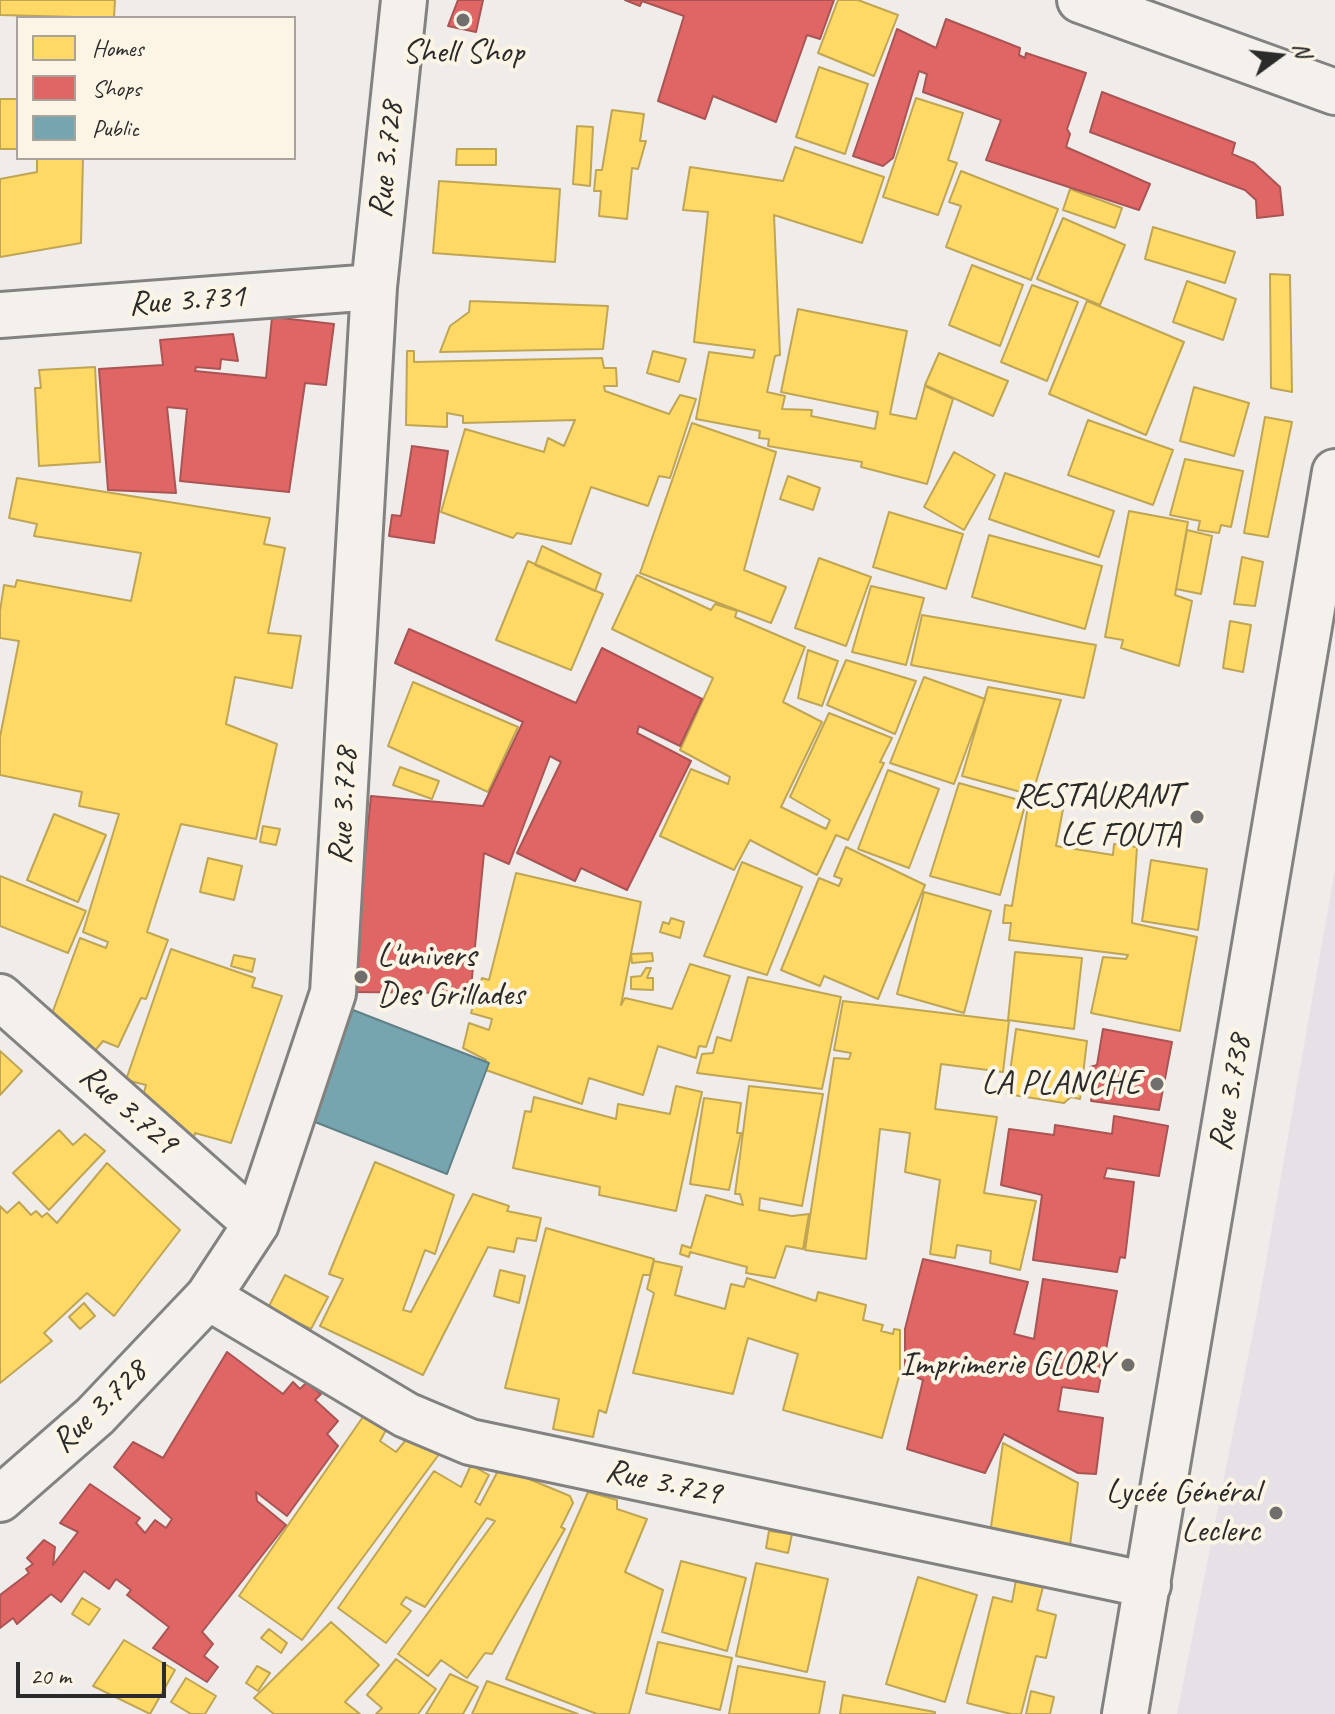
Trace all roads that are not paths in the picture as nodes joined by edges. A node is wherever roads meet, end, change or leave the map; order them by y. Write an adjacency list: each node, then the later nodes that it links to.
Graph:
1 (404, 0): 4 (street, Rue 3.728)
2 (1080, 0): 3 (street)
3 (1335, 92)
4 (374, 287): 5 (street, Rue 3.731); 8 (street, Rue 3.728)
5 (0, 315)
6 (1335, 472): 11 (street, Rue 3.738)
7 (0, 997): 8 (street, Rue 3.729)
8 (256, 1224): 9 (street, Rue 3.728)
9 (208, 1297): 10 (street, Rue 3.728); 11 (street, Rue 3.729)
10 (0, 1499)
11 (1148, 1585): 12 (street, Rue 3.738)
12 (1125, 1714)

